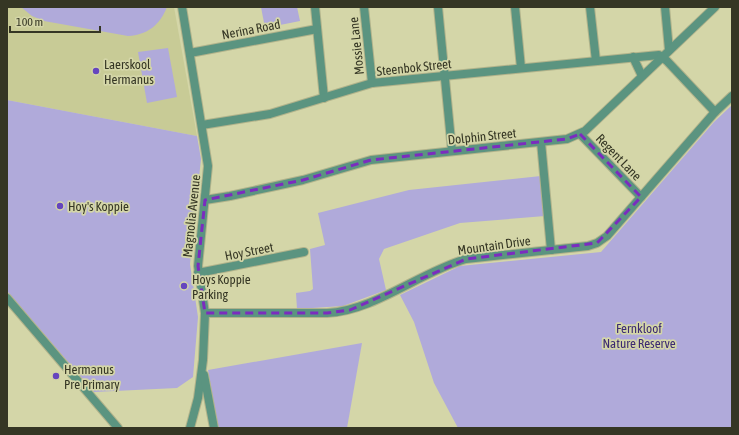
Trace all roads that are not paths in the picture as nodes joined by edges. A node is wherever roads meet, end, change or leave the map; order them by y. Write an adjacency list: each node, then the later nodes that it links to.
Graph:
1 (182, 7): 11 (street, Magnolia Avenue)
2 (315, 7): 9 (street)
3 (364, 7): 18 (street, Mossie Lane)
4 (438, 7): 16 (street)
5 (515, 7): 15 (street)
6 (590, 7): 14 (street)
7 (665, 7): 10 (street)
8 (715, 7): 10 (street, Dolphin Street)
9 (317, 29): 11 (street, Nerina Road); 20 (street)
10 (668, 50): 13 (street, Dolphin Street)
11 (190, 53): 22 (street, Magnolia Avenue)
12 (633, 57): 13 (street, Steenbok Street); 14 (street, Steenbok Street); 17 (street)
13 (662, 57): 17 (street, Dolphin Street); 21 (street)
14 (596, 61): 15 (street, Steenbok Street)
15 (521, 68): 16 (street, Steenbok Street)
16 (444, 76): 18 (street, Steenbok Street); 25 (street)
17 (642, 76): 23 (street, Dolphin Street)
18 (372, 84): 20 (street, Steenbok Street)
19 (732, 96): 21 (street, Mountain Drive)
20 (324, 98): 22 (street, Steenbok Street)
21 (715, 112): 26 (street, Mountain Drive)
22 (202, 125): 27 (street, Magnolia Avenue)
23 (580, 134): 24 (street, Dolphin Street); 26 (street, Regent Lane)
24 (541, 142): 25 (street, Dolphin Street); 28 (street)
25 (452, 151): 27 (street, Dolphin Street)
26 (641, 197): 28 (street, Mountain Drive)
27 (205, 200): 30 (street, Magnolia Avenue)
28 (551, 250): 32 (street, Mountain Drive)
29 (304, 252): 30 (street, Hoy Street)
30 (198, 273): 32 (street, Magnolia Avenue)
31 (7, 298): 36 (street)
32 (205, 313): 33 (street, Magnolia Avenue)
33 (202, 370): 34 (street, Magnolia Avenue); 35 (street)
34 (195, 412): 35 (street); 37 (street, Magnolia Avenue)
35 (211, 414): 38 (street)
36 (118, 428)
37 (190, 428)
38 (214, 428)

